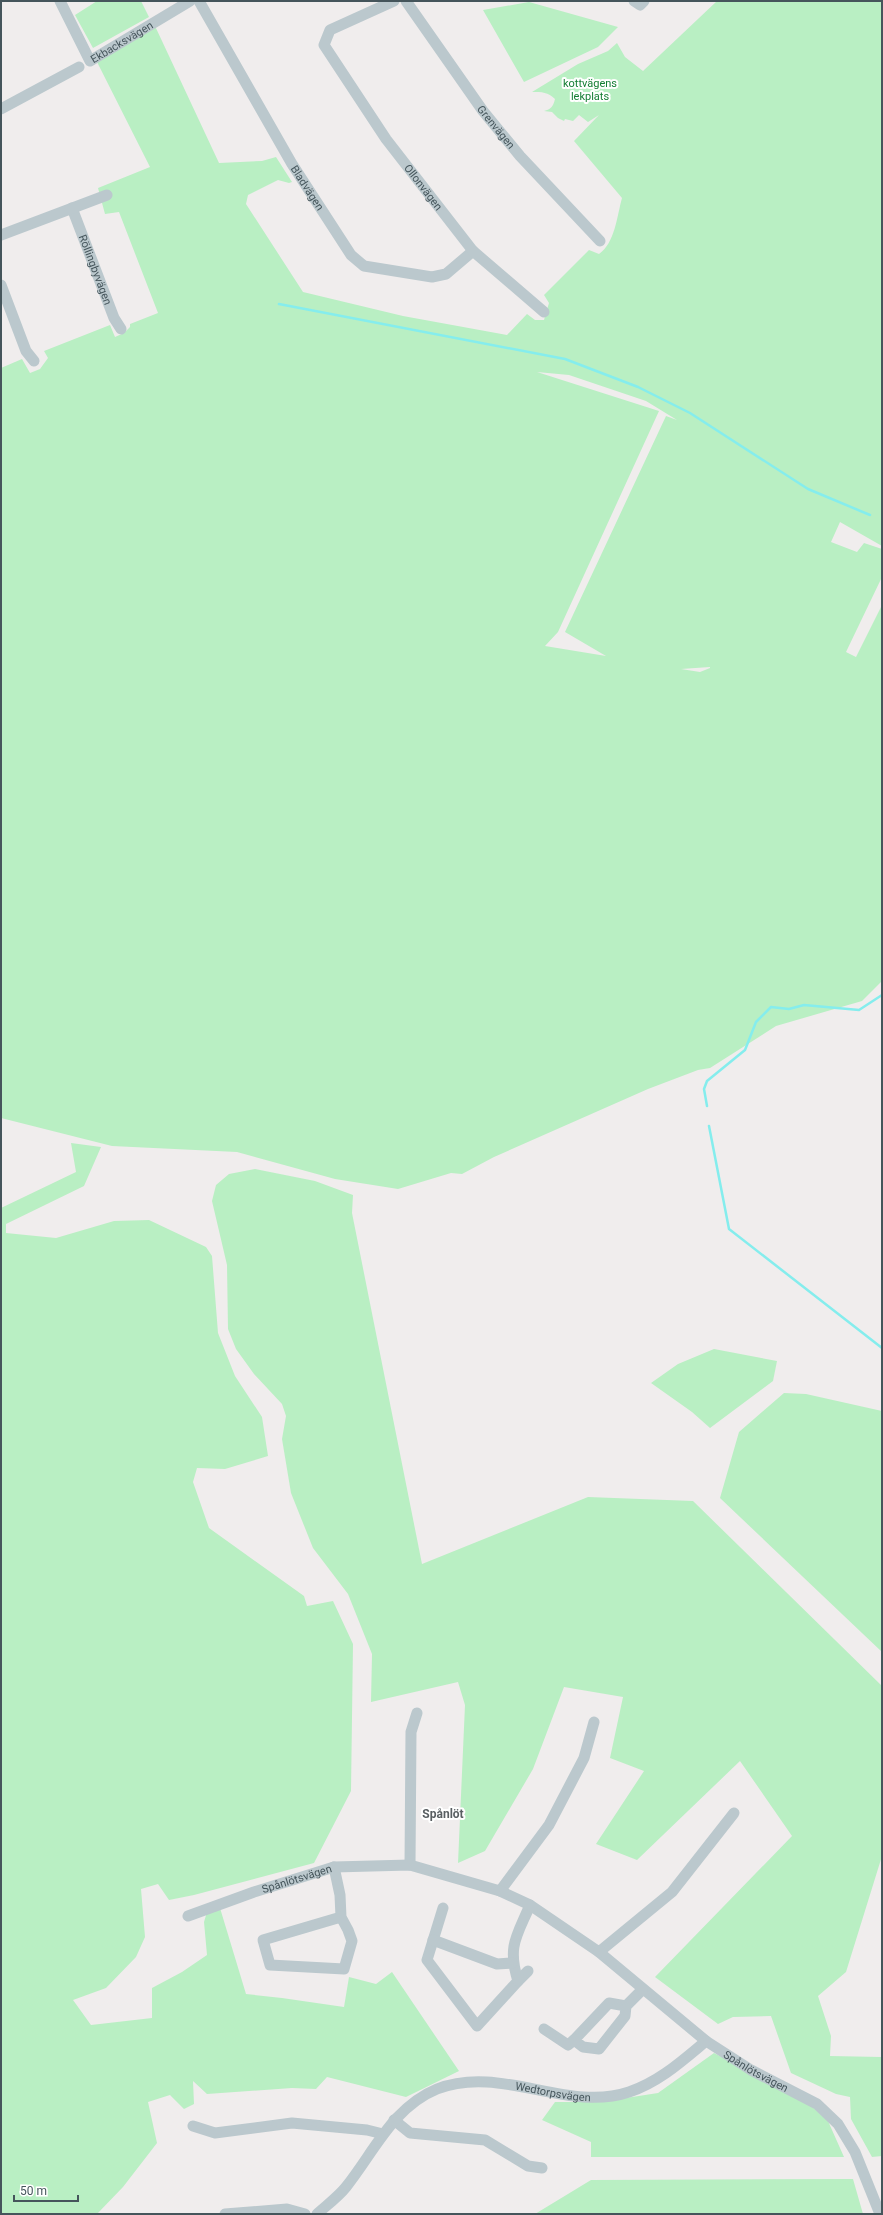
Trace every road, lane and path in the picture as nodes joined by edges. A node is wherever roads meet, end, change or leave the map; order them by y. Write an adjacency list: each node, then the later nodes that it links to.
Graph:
1 (60, 1): 2 (street, Ekbacksvägen)
2 (190, 1)
3 (199, 1): 14 (street, Bladvägen)
4 (394, 1): 14 (street, Ollonvägen)
5 (406, 1): 13 (street, Grenvägen)
6 (634, 1): 7 (street)
7 (644, 1)
8 (78, 67): 9 (street, Ekbacksvägen)
9 (1, 109)
10 (107, 195): 11 (street)
11 (72, 208): 12 (street); 17 (street, Röllingbyvägen)
12 (1, 235)
13 (600, 241)
14 (473, 251): 16 (street, Ollonvägen)
15 (1, 285): 18 (street)
16 (544, 312)
17 (121, 329)
18 (34, 361)
19 (417, 1713): 22 (street)
20 (594, 1722): 24 (street)
21 (734, 1813): 30 (street)
22 (410, 1865): 23 (street, Spånlötsvägen); 24 (street, Spånlötsvägen)
23 (334, 1867): 27 (street, Spånlötsvägen); 28 (street)
24 (500, 1891): 25 (street, Spånlötsvägen)
25 (530, 1905): 30 (street, Spånlötsvägen); 31 (street)
26 (443, 1908): 29 (street)
27 (188, 1916)
28 (341, 1917): 28 (street)
29 (433, 1940): 31 (street); 33 (street)
30 (598, 1952): 34 (street, Spånlötsvägen)
31 (512, 1963): 33 (street)
32 (528, 1971): 33 (street)
33 (518, 1981)
34 (642, 1990): 35 (street); 38 (street, Spånlötsvägen)
35 (626, 2006): 37 (street); 37 (street)
36 (544, 2029): 37 (street)
37 (574, 2040)
38 (706, 2041): 39 (street, Wedtorpsvägen); 46 (street, Spånlötsvägen)
39 (394, 2120): 41 (street, Wedtorpsvägen); 42 (street)
40 (193, 2126): 41 (street)
41 (383, 2134): 45 (street, Wedtorpsvägen)
42 (542, 2168)
43 (225, 2214): 44 (street)
44 (305, 2214)
45 (317, 2214)
46 (880, 2214)

